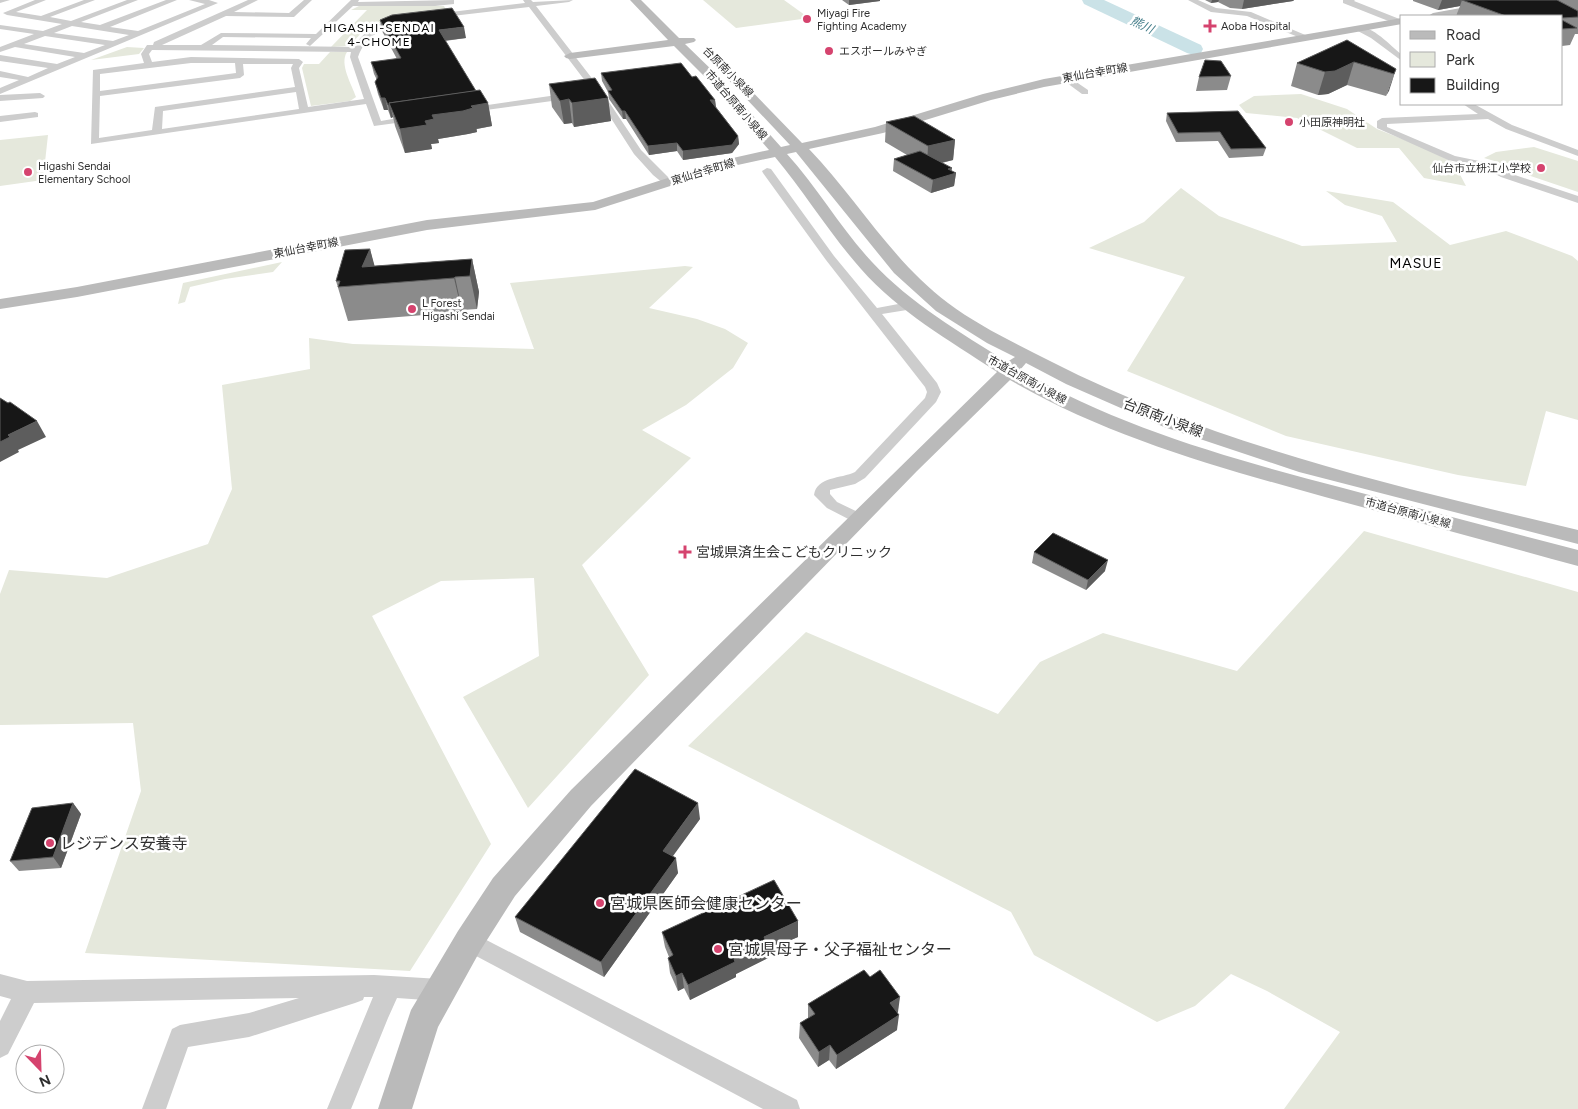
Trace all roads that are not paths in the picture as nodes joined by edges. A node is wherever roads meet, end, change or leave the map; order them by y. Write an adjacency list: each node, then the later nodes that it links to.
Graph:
1 (6, 0): 15 (street)
2 (42, 0): 20 (street)
3 (91, 0): 26 (street)
4 (134, 0): 31 (street)
5 (173, 0): 24 (street)
6 (193, 0): 28 (street)
7 (254, 0): 21 (street)
8 (308, 0): 21 (street)
9 (569, 0): 18 (street)
10 (635, 0): 41 (street, 市道台原南小泉線)
11 (1192, 0): 39 (street)
12 (1351, 0): 29 (street)
13 (1465, 0): 19 (street)
14 (1523, 0): 19 (street)
15 (0, 1)
16 (450, 1): 17 (street); 22 (street)
17 (353, 2): 38 (street)
18 (528, 2): 22 (street); 51 (street)
19 (1486, 8): 23 (street)
20 (3, 14): 26 (street)
21 (222, 14): 45 (street)
22 (458, 14): 25 (street)
23 (1440, 15)
24 (130, 16): 28 (street); 33 (street)
25 (430, 17)
26 (42, 18): 31 (street)
27 (412, 19): 49 (street)
28 (169, 22): 37 (street)
29 (1400, 22)
30 (1400, 22): 34 (street, 東仙台幸町線)
31 (73, 23): 33 (street); 36 (street)
32 (0, 27): 36 (street)
33 (101, 28): 37 (street)
34 (1359, 28): 39 (street, 東仙台幸町線); 52 (street)
35 (683, 29): 40 (street, 台原南小泉線)
36 (43, 34): 43 (street); 44 (street)
37 (139, 34): 43 (street)
38 (318, 36): 46 (street); 48 (street)
39 (1306, 37): 58 (street, 東仙台幸町線)
40 (695, 40): 41 (street); 76 (street, 台原南小泉線)
41 (679, 42): 51 (street); 77 (street, 市道台原南小泉線)
42 (0, 43): 44 (street)
43 (114, 44): 50 (street)
44 (15, 45): 47 (street); 50 (street)
45 (150, 47): 46 (street); 55 (street)
46 (203, 48): 48 (street)
47 (0, 50)
48 (304, 50): 49 (street)
49 (356, 50): 67 (street)
50 (87, 56): 56 (street)
51 (570, 56): 62 (street)
52 (1400, 57)
53 (0, 58): 56 (street)
54 (239, 61): 55 (street); 60 (street); 64 (street)
55 (149, 65): 64 (street)
56 (58, 68): 59 (street)
57 (0, 74): 59 (street)
58 (1066, 78): 63 (street); 76 (street, 東仙台幸町線)
59 (27, 79): 61 (street)
60 (299, 89): 69 (street); 75 (street)
61 (0, 91)
62 (598, 92): 70 (street); 80 (street)
63 (1085, 92)
64 (96, 94): 75 (street)
65 (40, 96): 66 (street)
66 (0, 98)
67 (369, 101): 69 (street); 73 (street)
68 (1470, 105): 72 (street)
69 (304, 110): 75 (street)
70 (453, 113)
71 (35, 115): 74 (street)
72 (1489, 116): 78 (street); 81 (street)
73 (424, 117)
74 (0, 119)
75 (157, 132)
76 (800, 147): 77 (street, 東仙台幸町線); 85 (street, 台原南小泉線)
77 (778, 152): 80 (street, 東仙台幸町線); 83 (street, 市道台原南小泉線)
78 (1578, 153)
79 (767, 171): 84 (street)
80 (668, 182): 82 (street, 東仙台幸町線)
81 (1578, 200)
82 (0, 304)
83 (909, 306): 84 (street); 85 (street, 市道台原南小泉線)
84 (874, 312): 86 (street)
85 (1016, 363): 86 (street); 87 (street, 台原南小泉線); 88 (street, 市道台原南小泉線)
86 (858, 519): 89 (street)
87 (1578, 536)
88 (1578, 558)
89 (469, 941): 92 (street); 99 (street)
90 (0, 985): 93 (street)
91 (382, 986): 92 (street); 93 (street); 96 (street); 97 (street)
92 (440, 990): 98 (street)
93 (27, 992): 94 (street)
94 (8, 1014): 95 (street)
95 (0, 1046)
96 (154, 1109)
97 (339, 1109)
98 (395, 1109)
99 (788, 1109)

